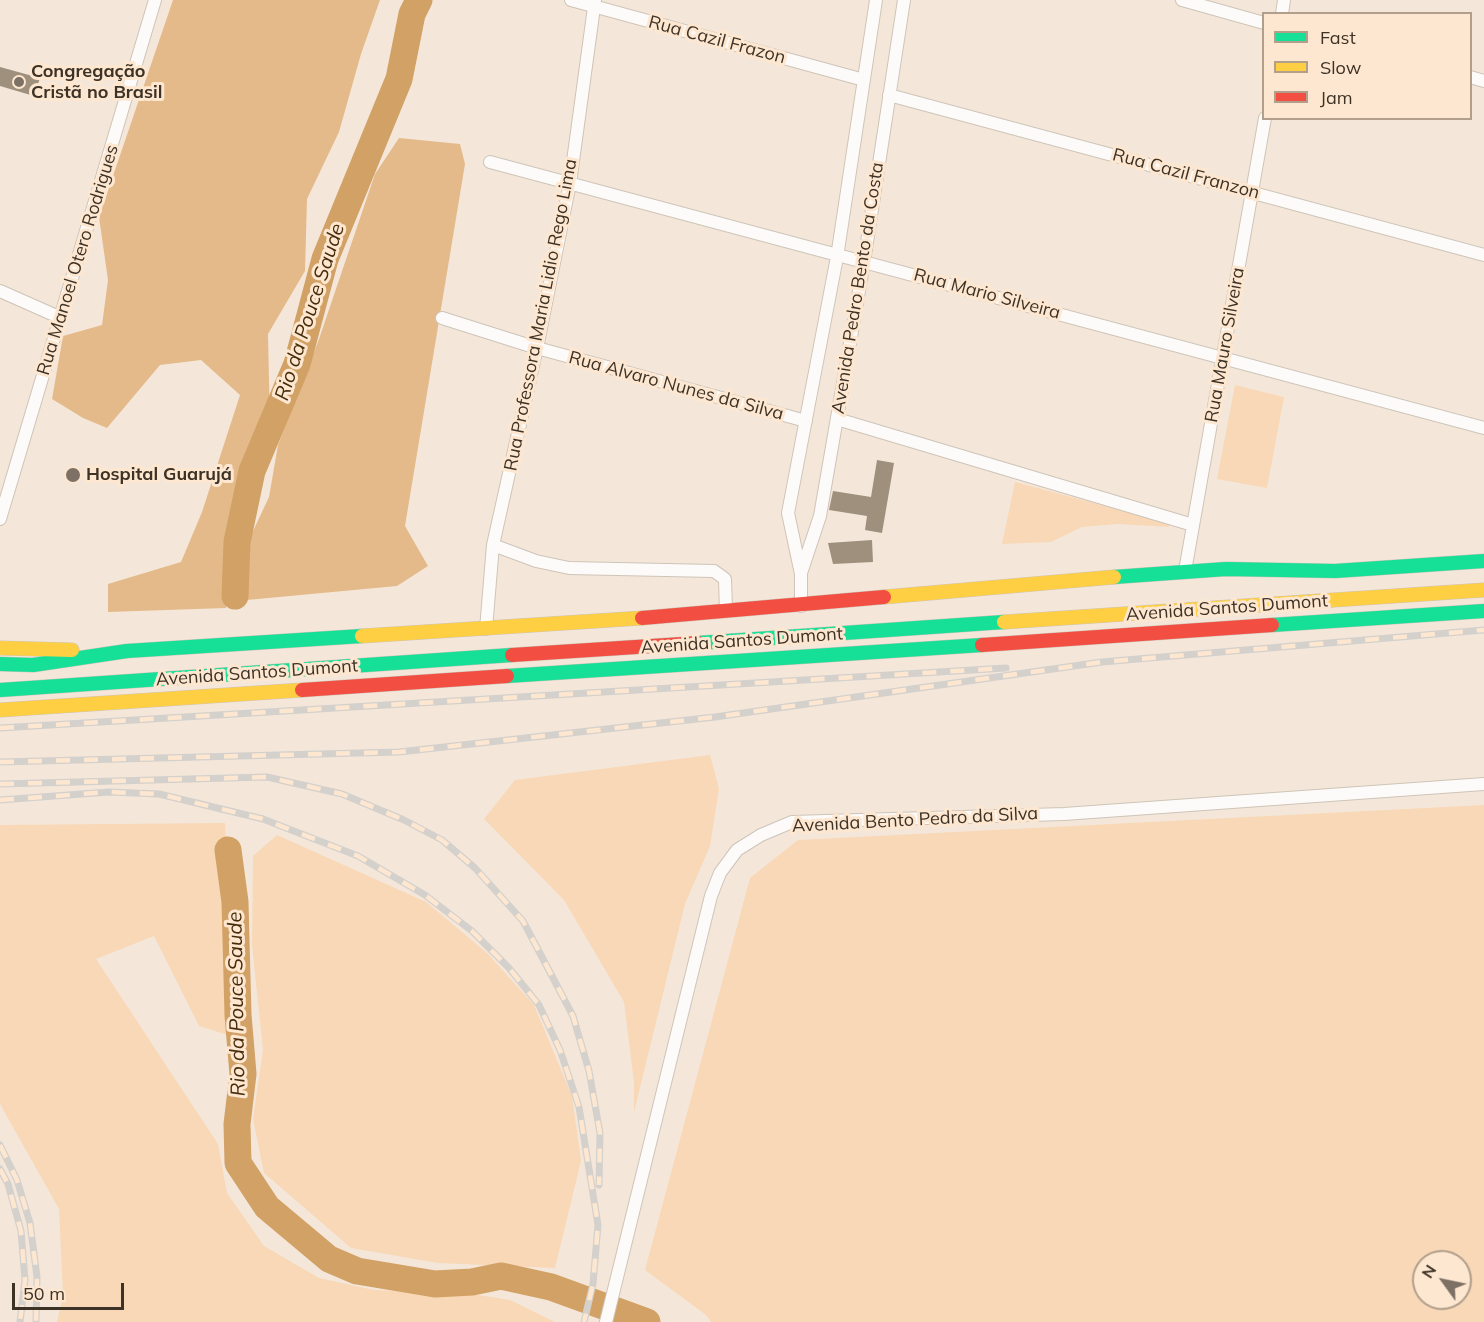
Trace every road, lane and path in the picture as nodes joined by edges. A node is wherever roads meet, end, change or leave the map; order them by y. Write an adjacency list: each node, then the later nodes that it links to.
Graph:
1 (155, 0): 18 (street, Rua Manoel Otero Rodrigues)
2 (571, 0): 6 (street, Rua Cazil Frazon)
3 (876, 0): 8 (street, Avenida Pedro Bento da Costa)
4 (904, 0): 9 (street, Avenida Pedro Bento da Costa)
5 (1182, 0): 7 (street)
6 (594, 3): 8 (street, Rua Cazil Frazon); 12 (street, Rua Professora Maria Lidio Rego Lima)
7 (1262, 23)
8 (864, 80): 15 (street, Avenida Pedro Bento da Costa)
9 (889, 95): 13 (street, Rua Cazil Franzon); 16 (street, Avenida Pedro Bento da Costa)
10 (1265, 120): 13 (street, Rua Mauro Silveira)
11 (490, 162): 12 (street, Rua Mario Silveira)
12 (570, 183): 15 (street, Rua Mario Silveira); 20 (street, Rua Professora Maria Lidio Rego Lima)
13 (1254, 192): 14 (street, Rua Cazil Franzon); 21 (street, Rua Mauro Silveira)
14 (1484, 255)
15 (837, 257): 16 (street, Rua Mario Silveira); 23 (street, Avenida Pedro Bento da Costa)
16 (864, 262): 21 (street, Rua Mario Silveira); 22 (street, Avenida Pedro Bento da Costa)
17 (0, 291): 18 (street)
18 (61, 318): 25 (street, Rua Manoel Otero Rodrigues)
19 (442, 318): 20 (street, Rua Alvaro Nunes da Silva)
20 (537, 348): 23 (street, Rua Alvaro Nunes da Silva); 27 (street, Rua Professora Maria Lidio Rego Lima)
21 (1222, 356): 24 (street, Rua Mario Silveira); 26 (street, Rua Mauro Silveira)
22 (837, 419): 26 (street); 30 (street, Avenida Pedro Bento da Costa)
23 (807, 420): 30 (street, Avenida Pedro Bento da Costa)
24 (1484, 428)
25 (0, 519)
26 (1193, 525): 29 (street, Rua Mauro Silveira)
27 (493, 545): 33 (street); 35 (street, Rua Professora Maria Lidio Rego Lima)
28 (1484, 561): 29 (main road, Avenida Santos Dumont)
29 (1185, 571): 32 (main road, Avenida Santos Dumont)
30 (801, 574): 32 (street, Avenida Pedro Bento da Costa)
31 (1484, 590): 39 (main road, Avenida Santos Dumont)
32 (801, 606): 33 (main road, Avenida Santos Dumont)
33 (726, 611): 35 (main road, Avenida Santos Dumont)
34 (1484, 611): 40 (main road, Avenida Santos Dumont)
35 (486, 629): 37 (main road, Avenida Santos Dumont)
36 (0, 648): 37 (main road, Avenida Santos Dumont)
37 (127, 651): 38 (main road, Avenida Santos Dumont)
38 (0, 664)
39 (0, 690)
40 (0, 710)
41 (1484, 784): 42 (street, Avenida Bento Pedro da Silva)
42 (606, 1322)

